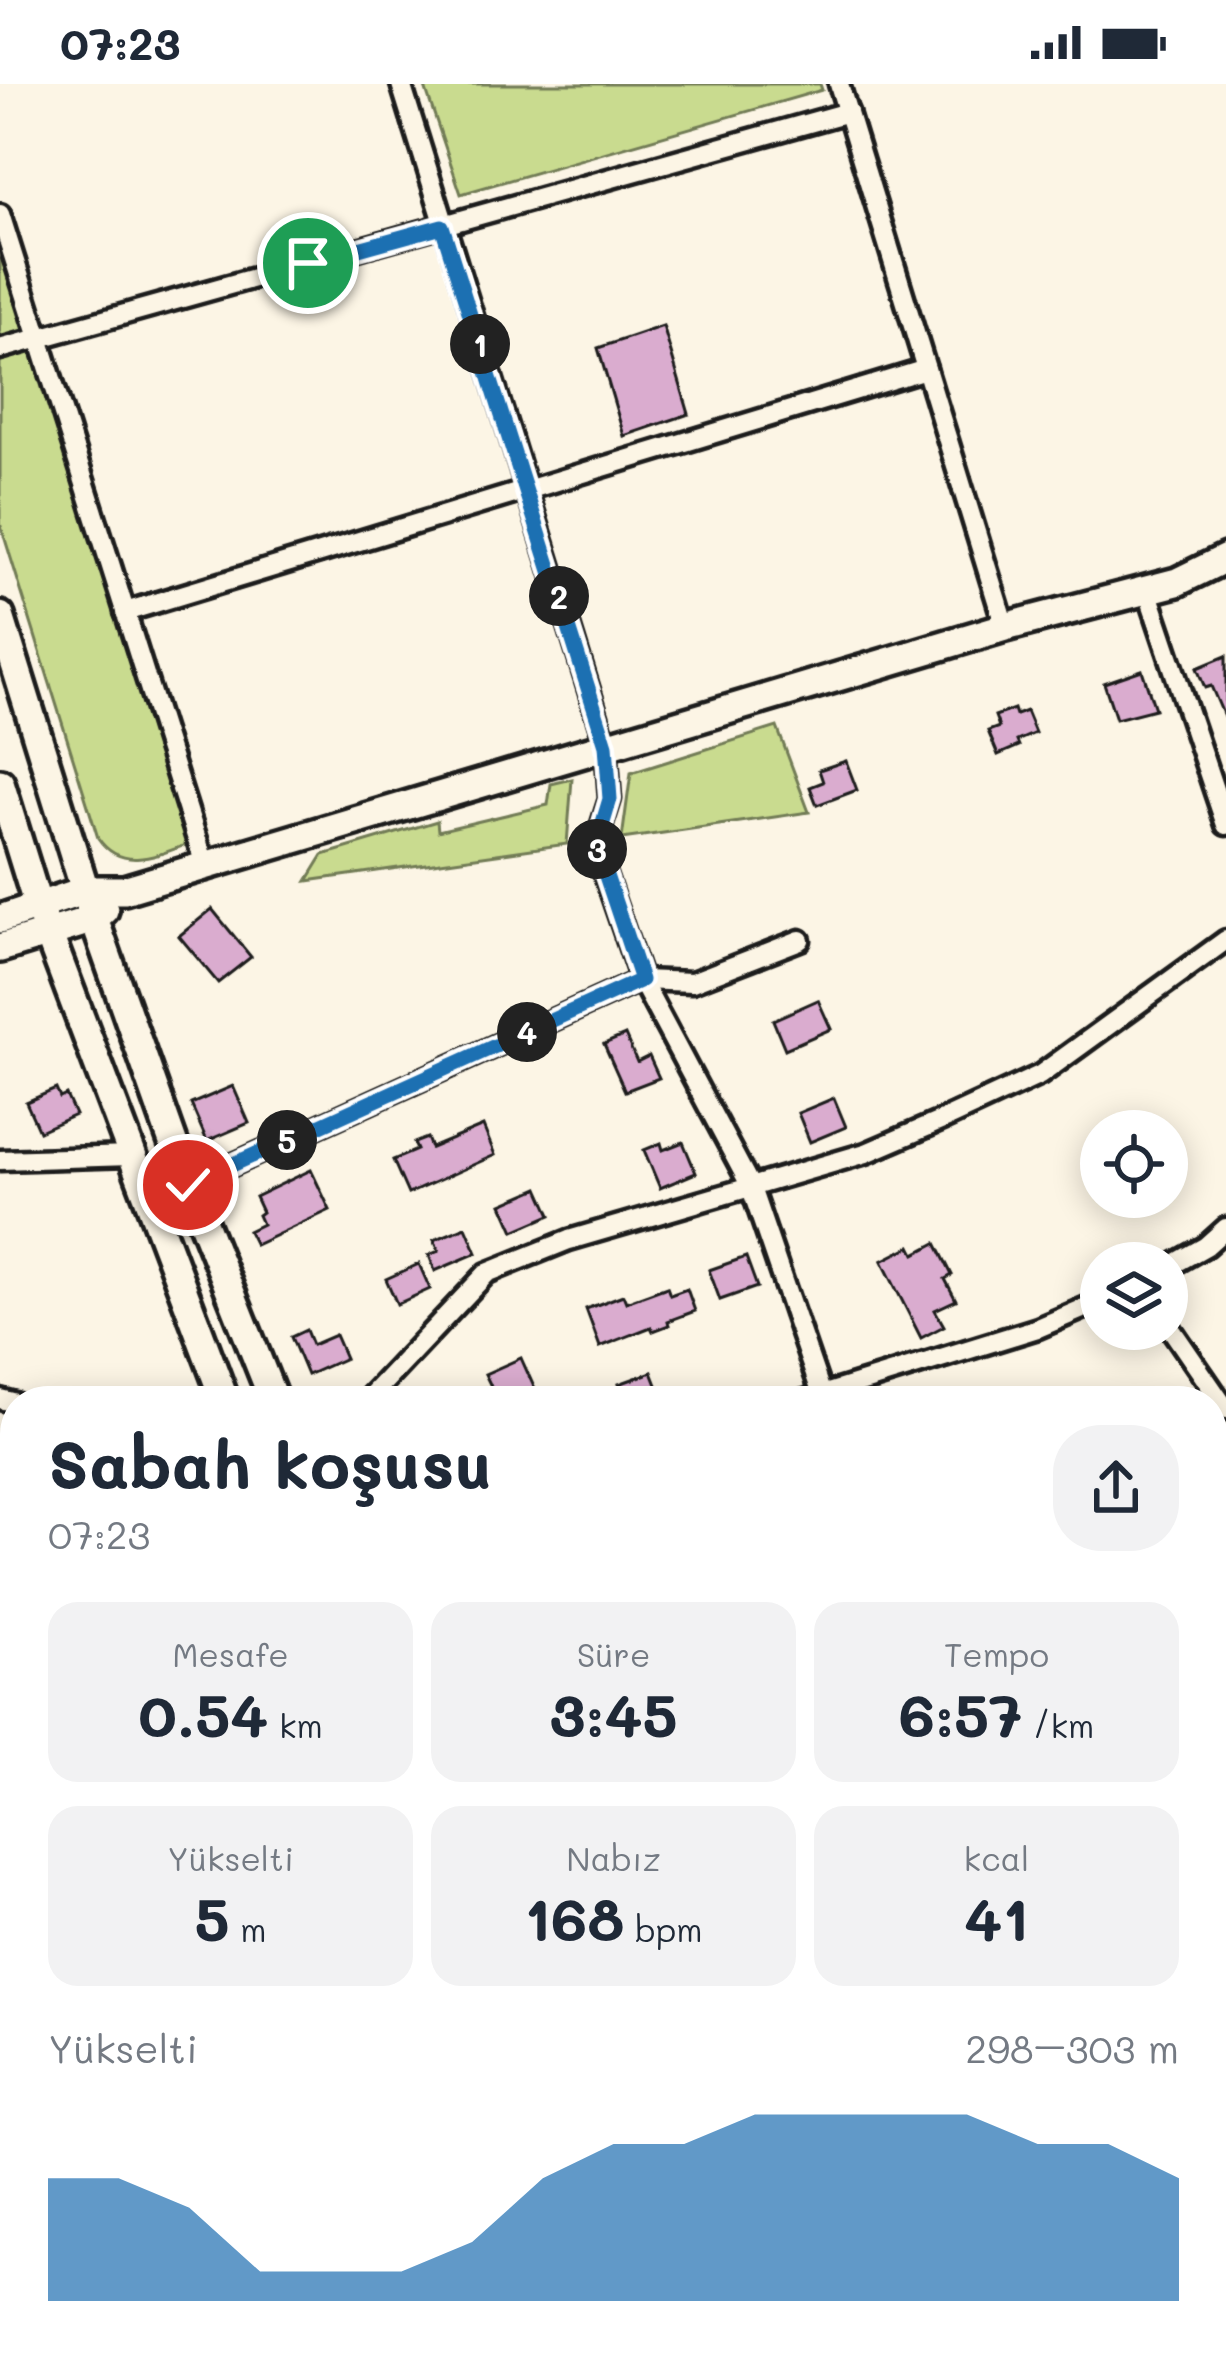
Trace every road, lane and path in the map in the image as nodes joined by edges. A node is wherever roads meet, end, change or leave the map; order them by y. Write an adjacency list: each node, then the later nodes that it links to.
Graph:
1 (401, 84): 5 (street)
2 (839, 84): 3 (street)
3 (848, 112): 5 (street); 8 (street)
4 (0, 214): 6 (street)
5 (442, 226): 6 (street); 9 (street)
6 (38, 337): 7 (street); 12 (street)
7 (0, 349)
8 (926, 369): 9 (street); 14 (street)
9 (525, 490): 12 (street); 15 (street)
10 (1226, 557): 11 (street)
11 (1147, 590): 14 (street); 17 (street)
12 (125, 612): 18 (street)
13 (0, 616): 19 (street)
14 (1005, 627): 15 (street)
15 (606, 745): 18 (street); 28 (street)
16 (0, 783): 21 (street)
17 (1225, 816)
18 (205, 866): 20 (street)
19 (86, 890): 20 (street); 21 (street); 23 (street)
20 (124, 890): 23 (street)
21 (38, 906): 22 (street); 24 (street)
22 (0, 919)
23 (94, 919): 24 (street); 31 (street)
24 (49, 933): 27 (street); 29 (street)
25 (800, 940): 28 (street)
26 (1226, 940): 32 (street)
27 (0, 948)
28 (641, 980): 31 (street); 32 (street)
29 (130, 1156): 30 (street); 37 (street)
30 (0, 1160)
31 (188, 1185): 38 (street)
32 (750, 1185): 39 (street); 40 (street)
33 (1226, 1228): 34 (street)
34 (1188, 1256)
35 (1080, 1310): 41 (street)
36 (1186, 1350): 42 (street)
37 (220, 1386)
38 (268, 1386)
39 (380, 1386)
40 (819, 1386)
41 (851, 1386)
42 (1210, 1386)

